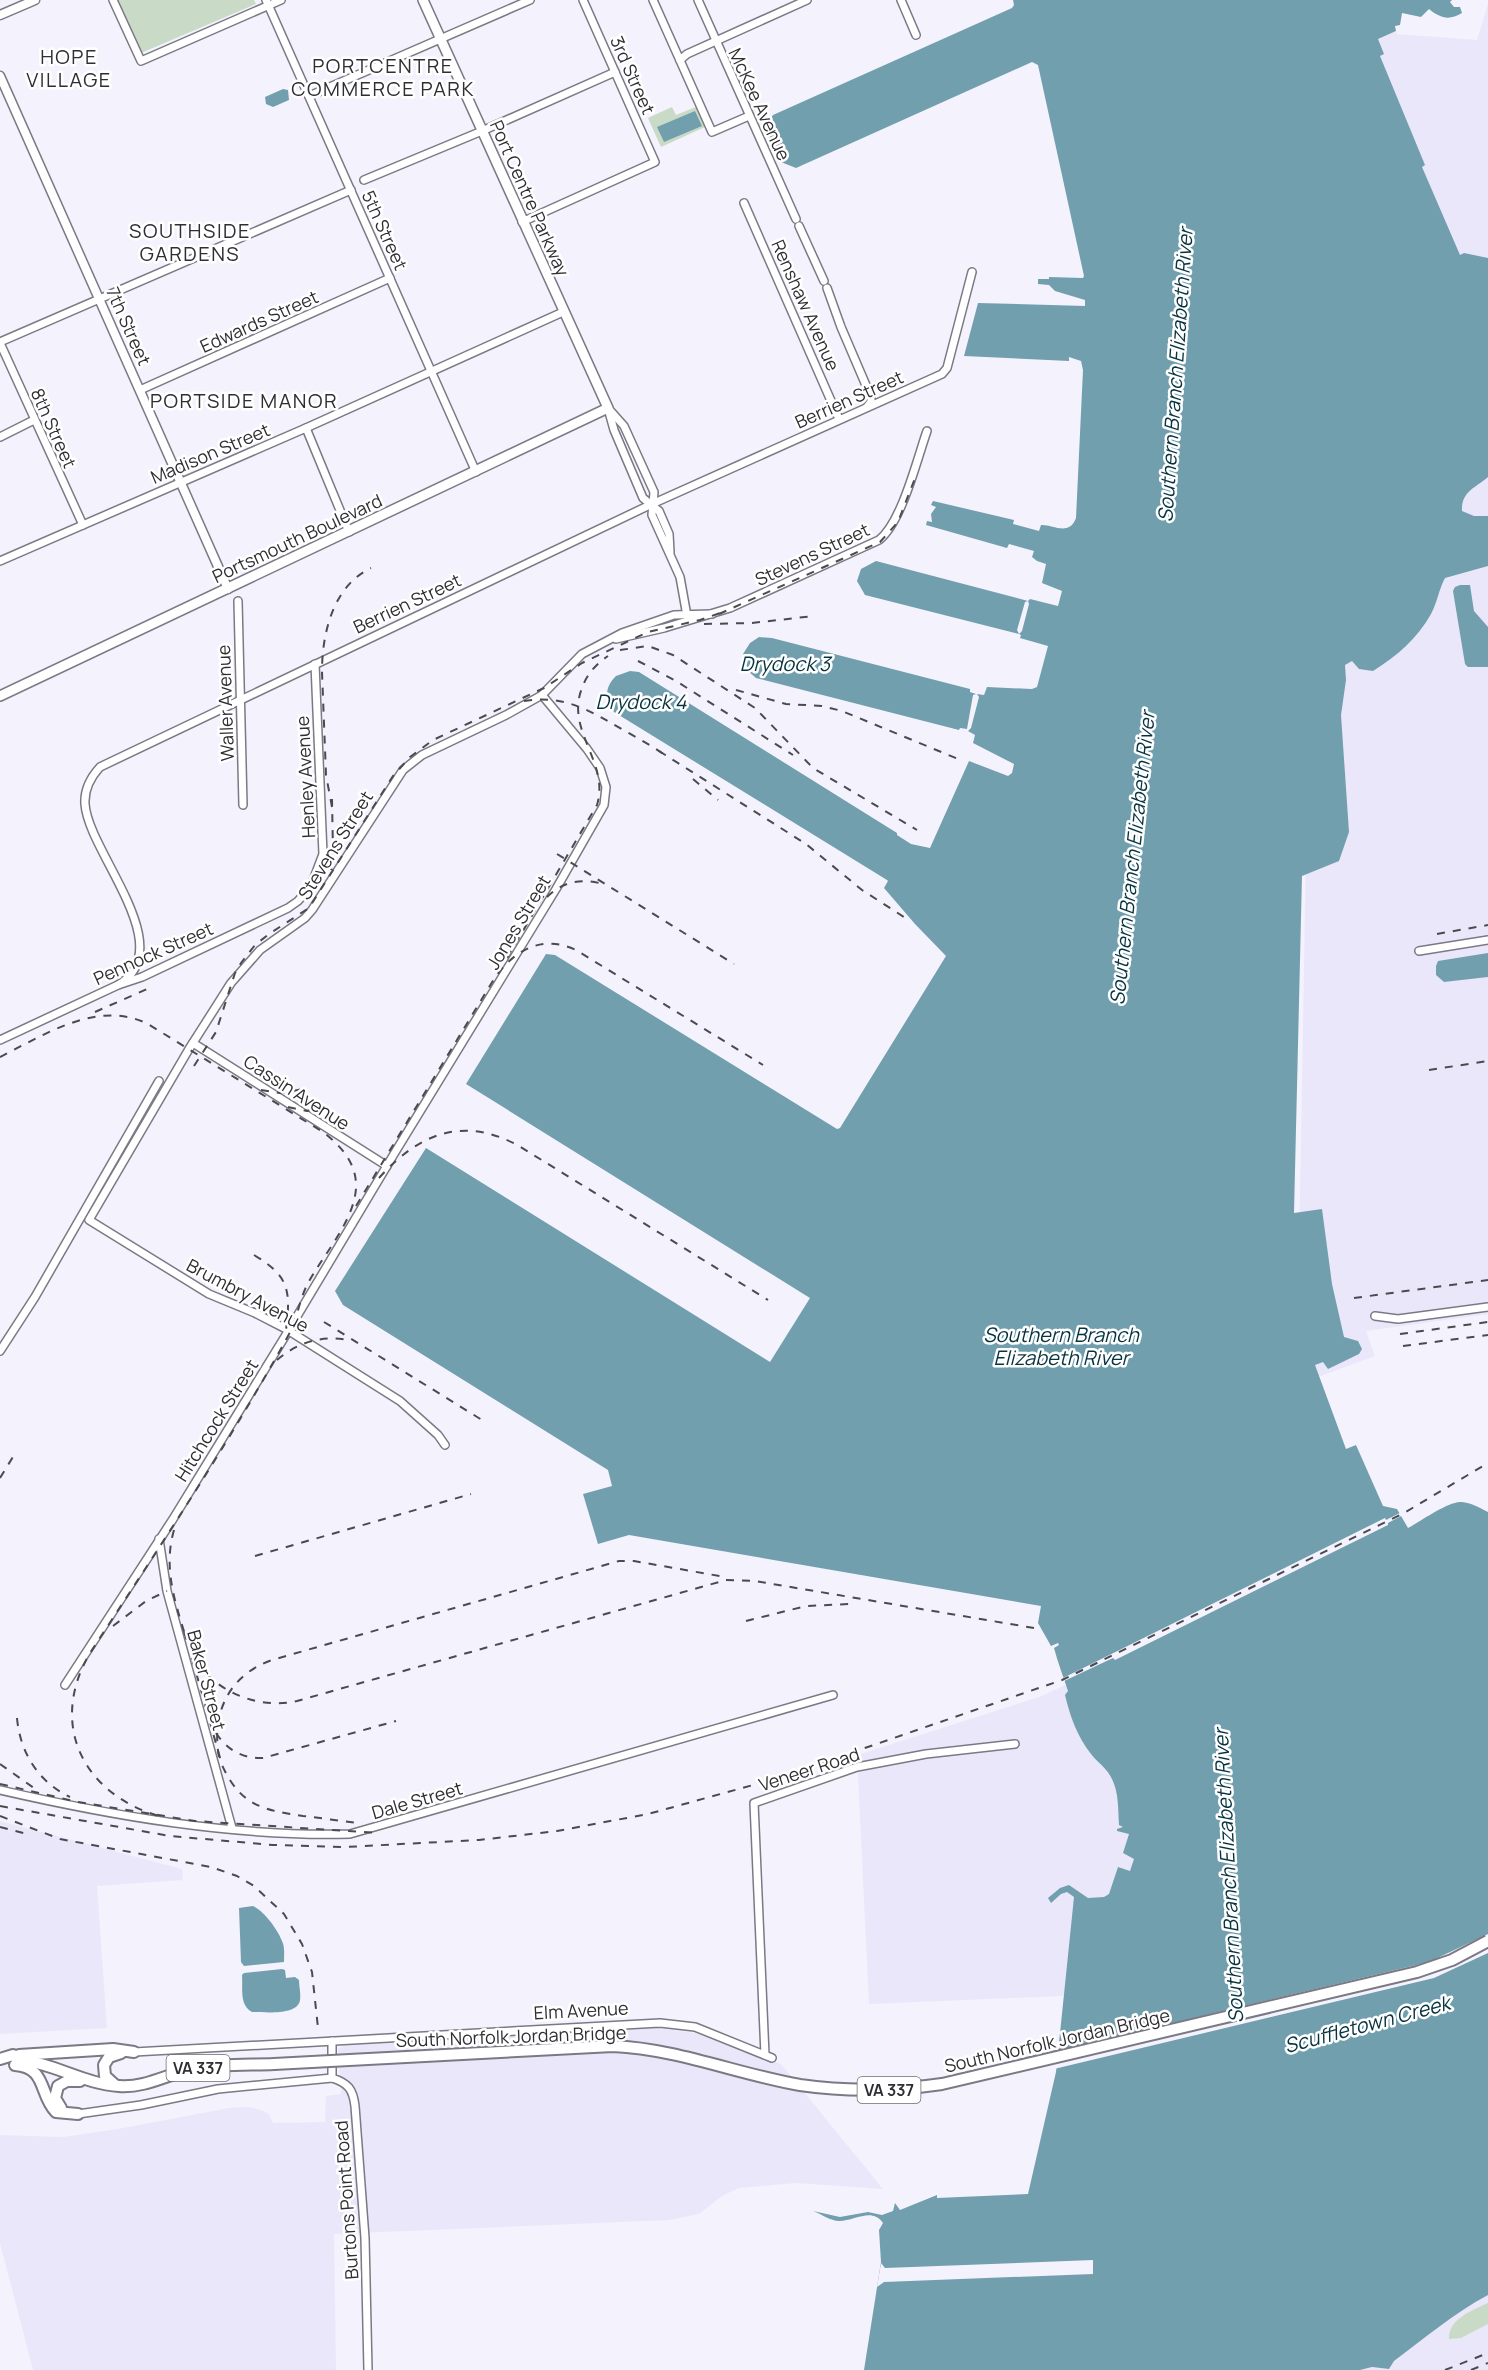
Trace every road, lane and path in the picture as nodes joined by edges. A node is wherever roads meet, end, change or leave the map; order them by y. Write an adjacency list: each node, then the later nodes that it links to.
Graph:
1 (35, 0): 12 (street)
2 (113, 0): 11 (street)
3 (281, 0): 11 (street)
4 (423, 0): 14 (main road, Port Centre Parkway)
5 (530, 0): 14 (street)
6 (583, 0): 17 (street, 3rd Street)
7 (653, 0): 16 (street)
8 (698, 0): 15 (street, McKee Avenue)
9 (807, 0): 15 (street)
10 (901, 0): 13 (street)
11 (267, 3): 19 (street, 5th Street)
12 (0, 15)
13 (916, 35)
14 (440, 40): 19 (street); 21 (main road, Port Centre Parkway)
15 (715, 42): 16 (street); 20 (street, McKee Avenue)
16 (680, 60): 20 (street)
17 (615, 72): 21 (street); 25 (street, 3rd Street)
18 (0, 76): 28 (street, 7th Street)
19 (309, 96): 23 (street, 5th Street)
20 (749, 116): 33 (street, McKee Avenue)
21 (482, 131): 22 (street); 25 (main road, Port Centre Parkway)
22 (364, 180)
23 (351, 190): 27 (street, 5th Street); 28 (street)
24 (744, 203): 35 (street, Renshaw Avenue)
25 (522, 222): 29 (main road, Port Centre Parkway)
26 (972, 272): 33 (street, Berrien Street)
27 (390, 278): 31 (street, 5th Street); 32 (street, Edwards Street)
28 (99, 299): 30 (street); 32 (street, 7th Street)
29 (563, 312): 31 (street, Madison Street); 34 (main road, Port Centre Parkway)
30 (0, 343): 36 (street, 8th Street)
31 (432, 372): 37 (street, Madison Street); 40 (street, 5th Street)
32 (140, 390): 41 (street, 7th Street)
33 (867, 407): 35 (street, Berrien Street)
34 (608, 408): 40 (main road, Portsmouth Boulevard); 42 (street); 42 (street)
35 (839, 419): 42 (street, Berrien Street)
36 (34, 420): 39 (street); 43 (street, 8th Street)
37 (306, 428): 41 (street, Madison Street); 44 (street)
38 (927, 431): 48 (street, Stevens Street)
39 (0, 436)
40 (476, 472): 44 (main road, Portsmouth Boulevard)
41 (181, 482): 43 (street, Madison Street); 46 (street, 7th Street)
42 (652, 504): 48 (street); 49 (street, Berrien Street)
43 (83, 525): 45 (street, Madison Street)
44 (350, 532): 46 (main road, Portsmouth Boulevard)
45 (0, 561)
46 (228, 589): 51 (main road, Portsmouth Boulevard)
47 (238, 601): 52 (street, Waller Avenue)
48 (687, 617): 50 (street, Stevens Street)
49 (315, 664): 52 (street, Berrien Street); 54 (street, Henley Avenue)
50 (542, 695): 59 (street, Stevens Street); 61 (street, Jones Street)
51 (0, 696)
52 (240, 699): 53 (street, Waller Avenue); 57 (street, Berrien Street)
53 (243, 804)
54 (311, 886): 57 (street, Pennock Street)
55 (1488, 940): 56 (street)
56 (1419, 951)
57 (118, 985): 58 (street, Pennock Street)
58 (0, 1040)
59 (193, 1043): 61 (street, Cassin Avenue); 62 (street, Stevens Street)
60 (159, 1081): 66 (street)
61 (387, 1166): 65 (street, Hitchcock Street)
62 (89, 1220): 65 (street, Brumbry Avenue)
63 (1488, 1307): 64 (street)
64 (1375, 1316)
65 (289, 1331): 67 (street, Brumbry Avenue); 68 (street, Hitchcock Street)
66 (0, 1351)
67 (444, 1445)
68 (159, 1539): 69 (street, Hitchcock Street); 73 (street, Baker Street)
69 (65, 1685)
70 (832, 1695): 73 (street, Dale Street)
71 (1015, 1744): 77 (street, Veneer Road)
72 (0, 1790): 73 (street, Dale Street)
73 (232, 1828)
74 (1488, 1941): 82 (main road, South Norfolk Jordan Bridge / VA 337, bridge)
75 (332, 2041): 76 (street, Elm Avenue); 77 (street, Elm Avenue); 80 (street)
76 (134, 2052): 78 (main road); 82 (main road)
77 (769, 2056)
78 (9, 2060): 79 (main road, VA 337); 83 (main road)
79 (52, 2068): 81 (main road, VA 337); 83 (main road)
80 (332, 2078): 84 (street); 85 (street, Burtons Point Road)
81 (90, 2082): 82 (main road, VA 337); 84 (main road)
82 (121, 2086)
83 (46, 2092): 84 (main road)
84 (78, 2114)
85 (368, 2370)

